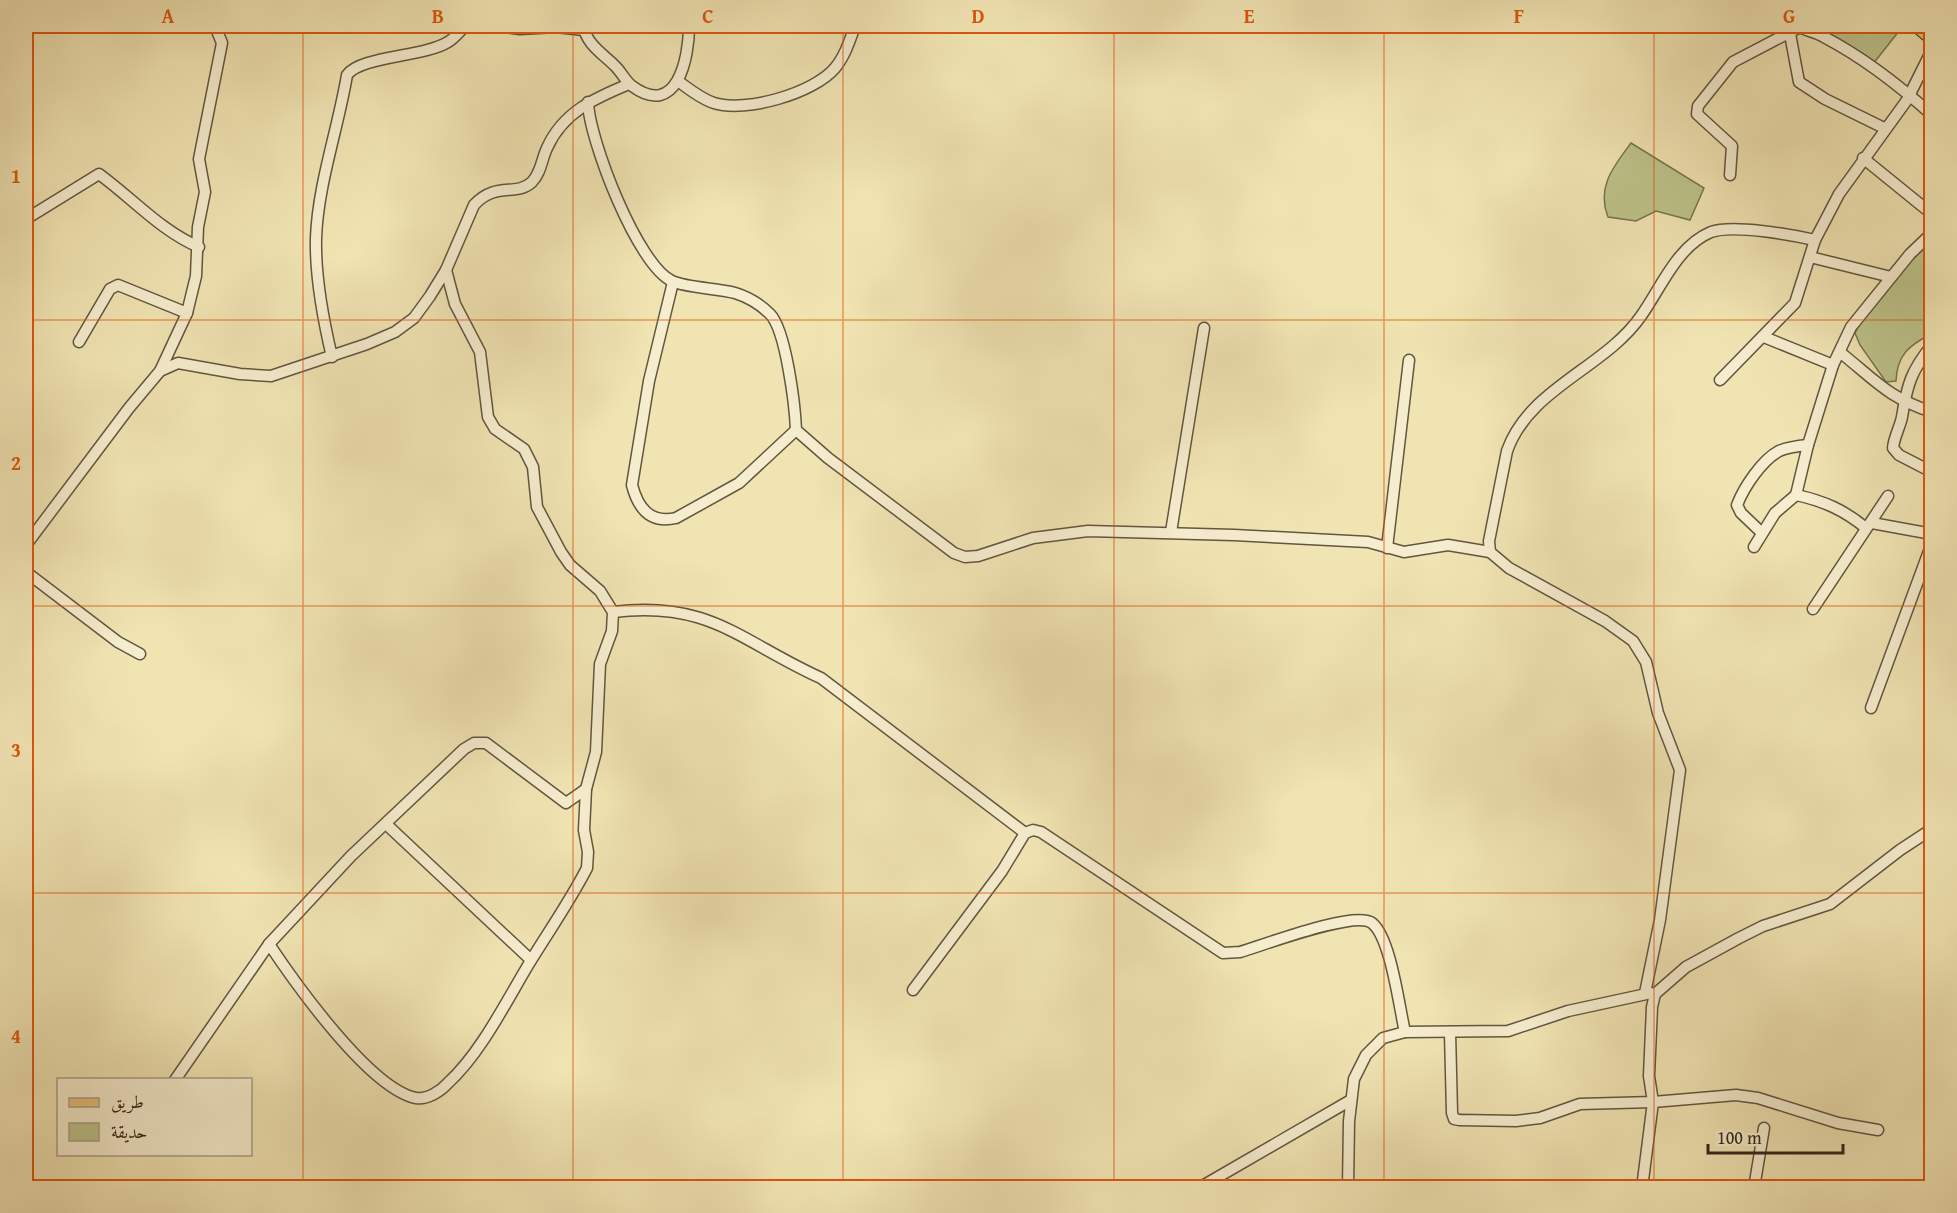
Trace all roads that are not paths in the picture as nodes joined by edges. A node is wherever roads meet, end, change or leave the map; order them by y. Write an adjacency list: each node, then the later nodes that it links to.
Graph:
1 (215, 26): 23 (street)
2 (465, 26): 35 (street)
3 (497, 26): 7 (street)
4 (689, 26): 11 (street)
5 (855, 26): 11 (street)
6 (1918, 26): 9 (main road)
7 (584, 28): 12 (street)
8 (1796, 29): 13 (street); 16 (street); 18 (street)
9 (1932, 39)
10 (1932, 50): 13 (street)
11 (678, 81): 12 (street)
12 (629, 84): 14 (street)
13 (1909, 94): 15 (street); 16 (street)
14 (588, 102): 25 (street); 27 (street)
15 (1932, 115)
16 (1884, 128): 17 (street)
17 (1863, 158): 19 (street); 22 (street)
18 (1730, 175)
19 (1932, 214)
20 (26, 219): 23 (street)
21 (1932, 233): 26 (street)
22 (1815, 240): 24 (street); 56 (street)
23 (199, 247): 28 (street)
24 (1810, 257): 26 (street); 30 (street)
25 (446, 270): 35 (street); 59 (street)
26 (1891, 277): 34 (street)
27 (673, 282): 43 (street); 43 (street)
28 (187, 312): 31 (street); 33 (street)
29 (1204, 328): 49 (street)
30 (1764, 337): 38 (street); 40 (street)
31 (79, 342)
32 (1932, 345): 41 (street)
33 (170, 351): 37 (street); 39 (street)
34 (1840, 353): 38 (street); 41 (street)
35 (332, 357): 37 (street)
36 (1409, 360): 55 (street)
37 (178, 363): 39 (street)
38 (1833, 365): 44 (street)
39 (160, 371): 53 (street)
40 (1720, 380)
41 (1902, 402): 42 (street); 45 (street)
42 (1932, 412)
43 (796, 430): 49 (street)
44 (1808, 445): 46 (street); 50 (street)
45 (1932, 472)
46 (1796, 495): 48 (street); 50 (street)
47 (1888, 496): 48 (street)
48 (1869, 525): 51 (street); 58 (street)
49 (1171, 532): 55 (street)
50 (1761, 533): 54 (street)
51 (1932, 534)
52 (1932, 543): 61 (street)
53 (26, 545)
54 (1754, 547)
55 (1387, 548): 56 (street)
56 (1490, 552): 69 (street)
57 (26, 572): 60 (street)
58 (1813, 609)
59 (613, 612): 62 (street); 65 (street)
60 (140, 654)
61 (1871, 708)
62 (586, 789): 63 (street); 67 (street)
63 (386, 824): 66 (street); 67 (street)
64 (1932, 829): 69 (street)
65 (1025, 833): 68 (street); 70 (street)
66 (269, 944): 67 (street); 72 (street)
67 (531, 960)
68 (913, 990)
69 (1650, 993): 71 (street); 74 (street)
70 (1405, 1032): 71 (street); 73 (street)
71 (1450, 1032): 74 (street)
72 (176, 1078)
73 (1351, 1100): 77 (street); 78 (street)
74 (1653, 1101): 76 (street); 79 (street)
75 (1764, 1128): 80 (street)
76 (1878, 1130)
77 (1199, 1188)
78 (1348, 1188)
79 (1642, 1188)
80 (1754, 1188)

